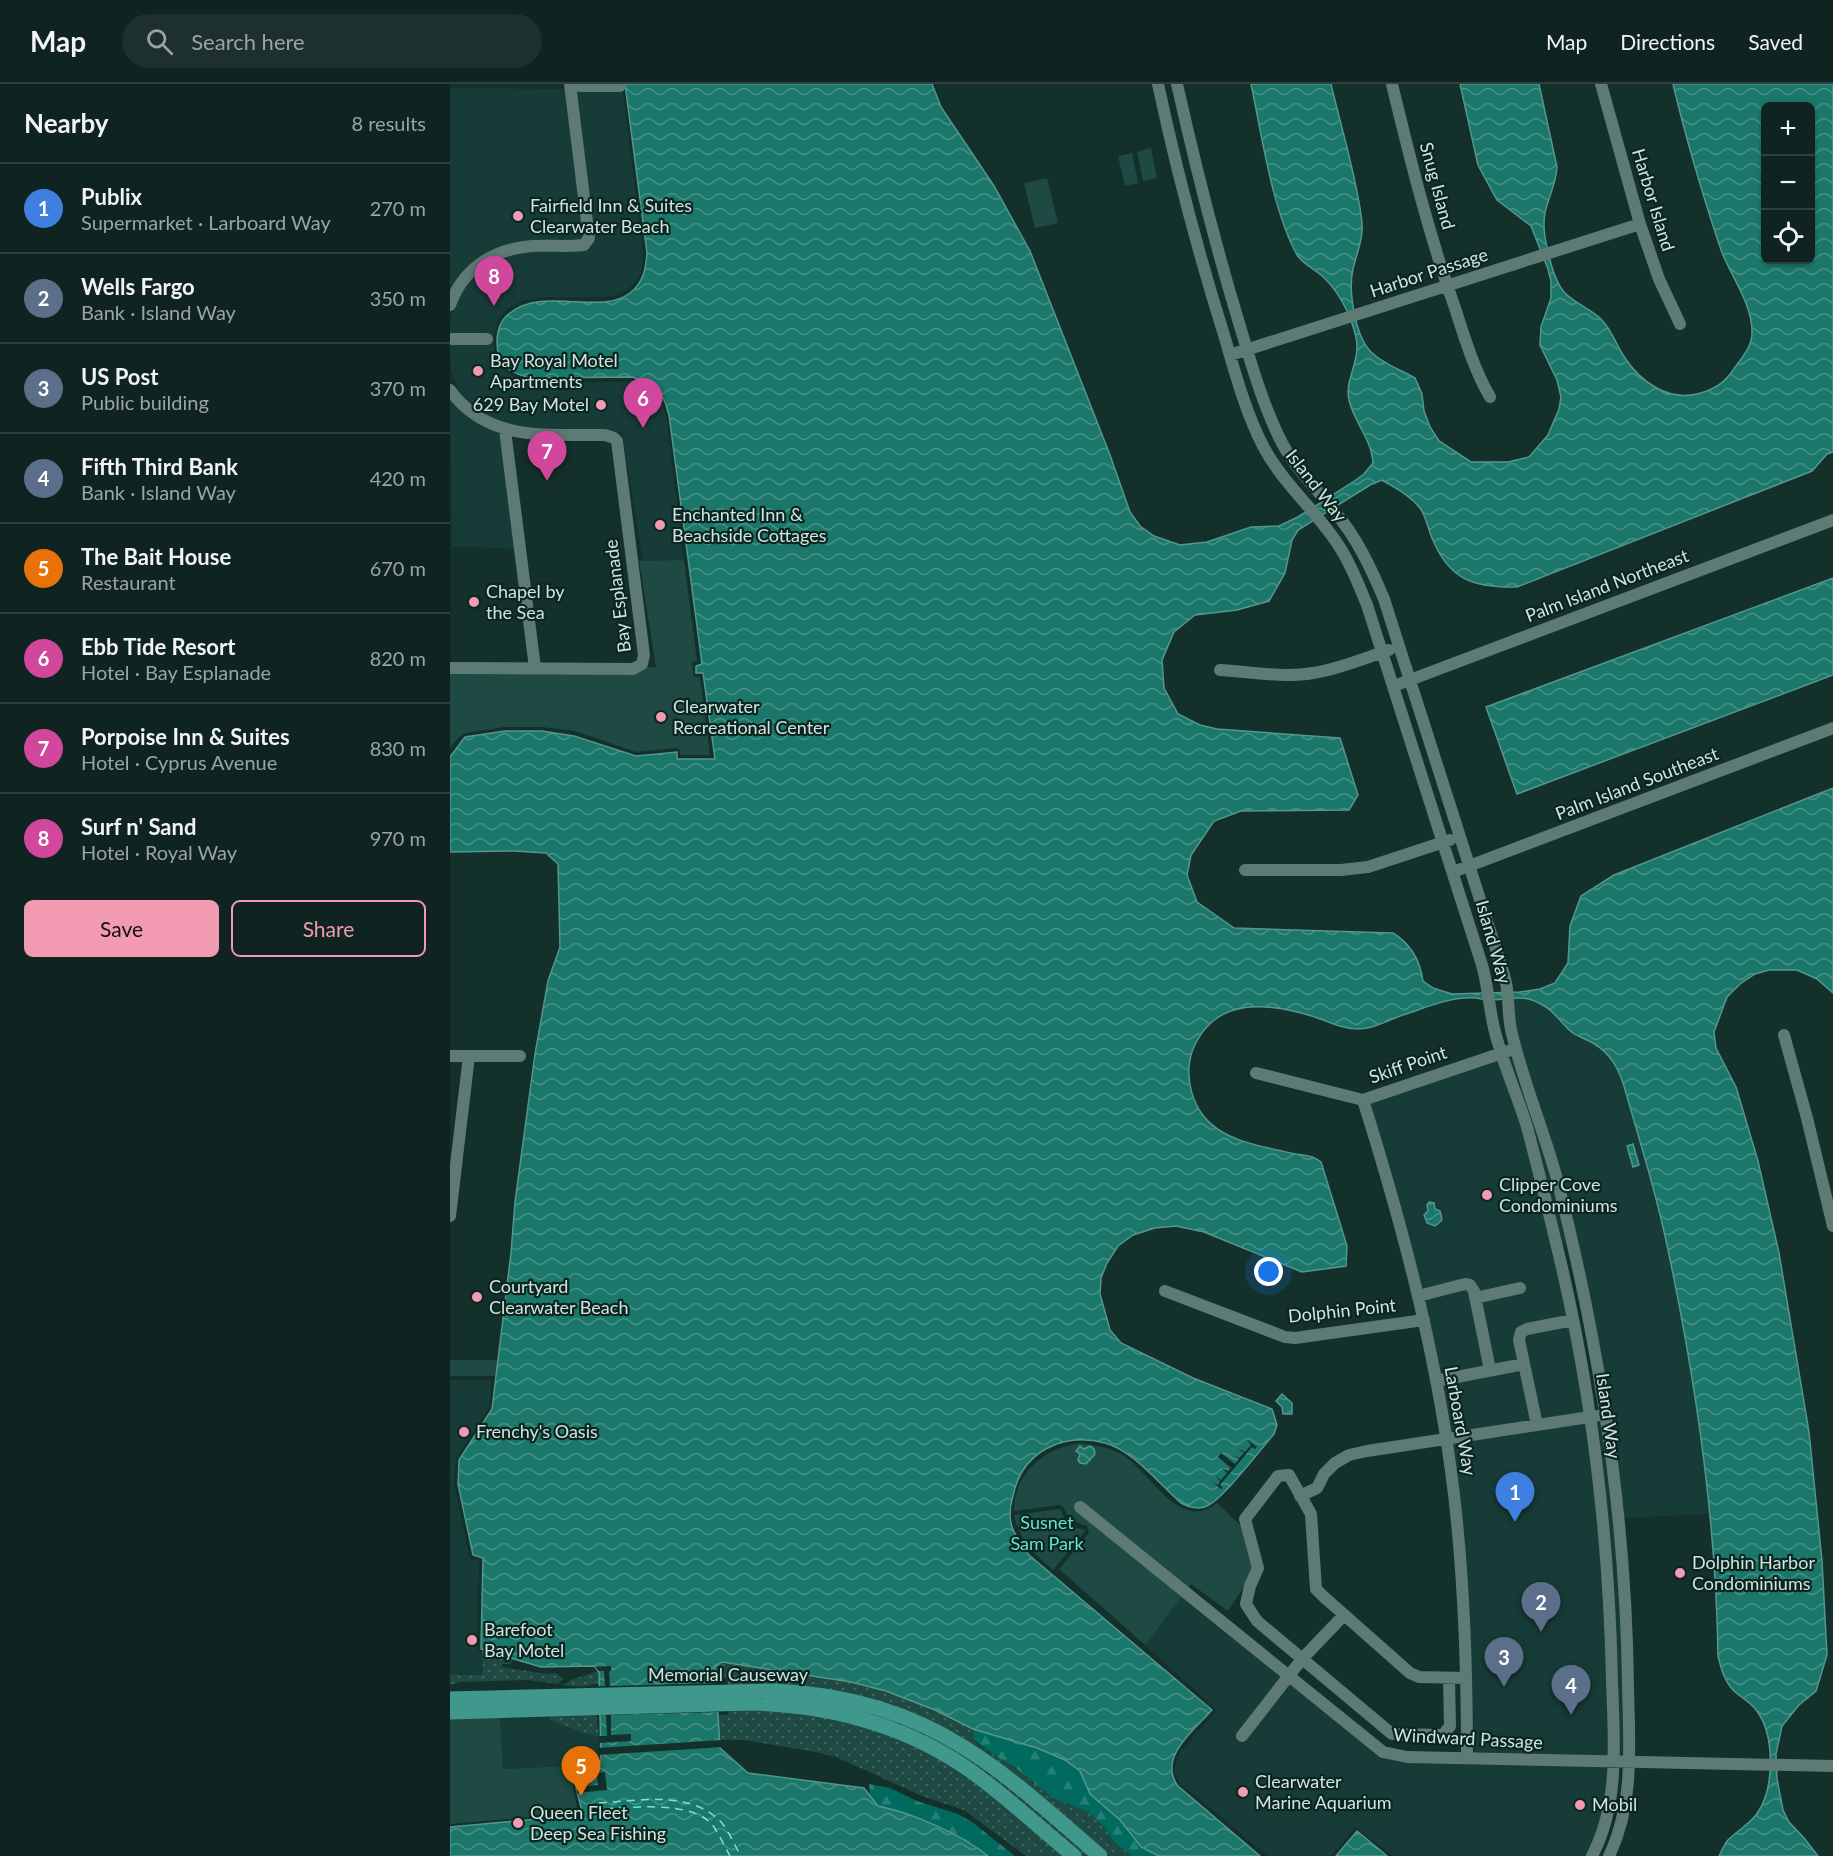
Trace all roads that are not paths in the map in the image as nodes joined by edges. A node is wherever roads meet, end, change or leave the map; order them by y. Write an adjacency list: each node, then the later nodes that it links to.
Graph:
1 (571, 84): 4 (street); 9 (street)
2 (1392, 84): 8 (street, Snug Island)
3 (1601, 84): 7 (street, Harbor Island)
4 (620, 86)
5 (1178, 88): 6 (street); 13 (street, Island Way)
6 (1159, 90): 14 (street, Island Way)
7 (1640, 224): 8 (street, Harbor Passage); 10 (street, Harbor Island)
8 (1447, 286): 13 (street, Harbor Passage); 16 (street, Snug Island)
9 (450, 305)
10 (1680, 324)
11 (450, 339): 12 (street)
12 (487, 339)
13 (1247, 351): 14 (street, Harbor Passage); 19 (street, Island Way)
14 (1230, 355): 20 (street, Island Way)
15 (451, 397): 17 (street, Bay Esplanade)
16 (1490, 397)
17 (505, 430): 22 (street); 22 (street, Bay Esplanade)
18 (1833, 520): 24 (street, Palm Island Northeast)
19 (1400, 646): 20 (street); 24 (street, Island Way)
20 (1383, 652): 23 (street); 25 (street, Island Way)
21 (450, 668): 22 (street, Bay Esplanade)
22 (535, 668)
23 (1220, 670)
24 (1411, 680): 25 (street, Palm Island Northeast); 27 (street, Island Way)
25 (1394, 686): 28 (street, Island Way)
26 (1833, 728): 29 (street, Palm Island Southeast)
27 (1461, 837): 28 (street); 29 (street, Island Way)
28 (1443, 842): 30 (street); 31 (street, Island Way)
29 (1470, 866): 31 (street, Palm Island Southeast); 33 (street, Island Way)
30 (1245, 870)
31 (1453, 872): 34 (street, Island Way)
32 (1784, 1035): 41 (street)
33 (1516, 1049): 34 (street, Skiff Point); 42 (street, Island Way)
34 (1502, 1053): 39 (street, Skiff Point); 43 (street, Island Way)
35 (450, 1056): 36 (street)
36 (469, 1056): 37 (street); 40 (street)
37 (520, 1056)
38 (1256, 1073): 39 (street, Skiff Point)
39 (1363, 1100): 46 (street, Larboard Way)
40 (450, 1216)
41 (1833, 1226)
42 (1574, 1249): 43 (street); 53 (street, Island Way)
43 (1558, 1253): 49 (street, Island Way)
44 (1520, 1288): 47 (street)
45 (1165, 1291): 48 (street, Dolphin Point)
46 (1418, 1296): 47 (street); 48 (street, Larboard Way)
47 (1475, 1298): 51 (street)
48 (1424, 1320): 52 (street, Larboard Way)
49 (1573, 1320): 50 (street); 54 (street, Island Way)
50 (1524, 1364): 51 (street); 55 (street)
51 (1490, 1370): 52 (street)
52 (1436, 1381): 56 (street, Larboard Way)
53 (1606, 1414): 54 (street); 71 (street, Island Way)
54 (1590, 1417): 55 (street); 70 (street, Island Way)
55 (1537, 1425): 56 (street)
56 (1445, 1438): 57 (street); 63 (street, Larboard Way)
57 (1300, 1497): 59 (street); 60 (street)
58 (1080, 1507): 61 (street, Windward Passage)
59 (1344, 1615): 60 (street); 62 (street)
60 (1302, 1659): 61 (street); 62 (street)
61 (1288, 1676): 68 (street); 69 (street, Windward Passage)
62 (1449, 1678): 63 (street)
63 (1466, 1678): 69 (street, Larboard Way)
64 (723, 1698): 66 (main road, Memorial Causeway); 73 (main road, Memorial Causeway); 74 (main road, Memorial Causeway)
65 (450, 1699): 66 (main road)
66 (595, 1702): 67 (main road)
67 (450, 1712)
68 (1242, 1736)
69 (1467, 1757): 70 (street, Windward Passage)
70 (1613, 1762): 71 (street, Windward Passage); 75 (street, Island Way)
71 (1629, 1762): 72 (street, Windward Passage); 76 (street, Island Way)
72 (1833, 1766)
73 (1074, 1856)
74 (1100, 1856)
75 (1592, 1856)
76 (1609, 1856)

